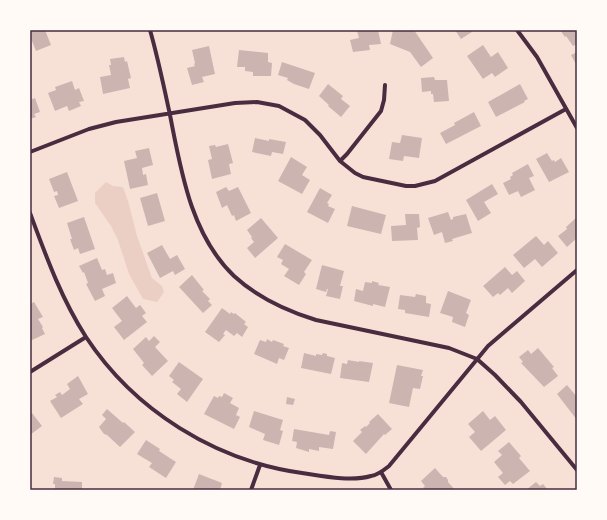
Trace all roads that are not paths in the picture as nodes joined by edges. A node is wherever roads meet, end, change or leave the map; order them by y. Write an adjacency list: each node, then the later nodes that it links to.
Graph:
1 (150, 30): 5 (street)
2 (517, 30): 4 (street)
3 (385, 85): 8 (street)
4 (566, 109): 6 (street); 8 (street)
5 (170, 114): 7 (street); 8 (street); 12 (street)
6 (577, 128)
7 (30, 152)
8 (340, 160)
9 (30, 213): 11 (street)
10 (577, 270): 12 (street)
11 (86, 337): 13 (street); 14 (street)
12 (477, 359): 15 (street); 16 (street)
13 (30, 372)
14 (260, 465): 16 (street); 17 (street)
15 (577, 470)
16 (381, 472): 18 (street)
17 (251, 490)
18 (391, 490)

